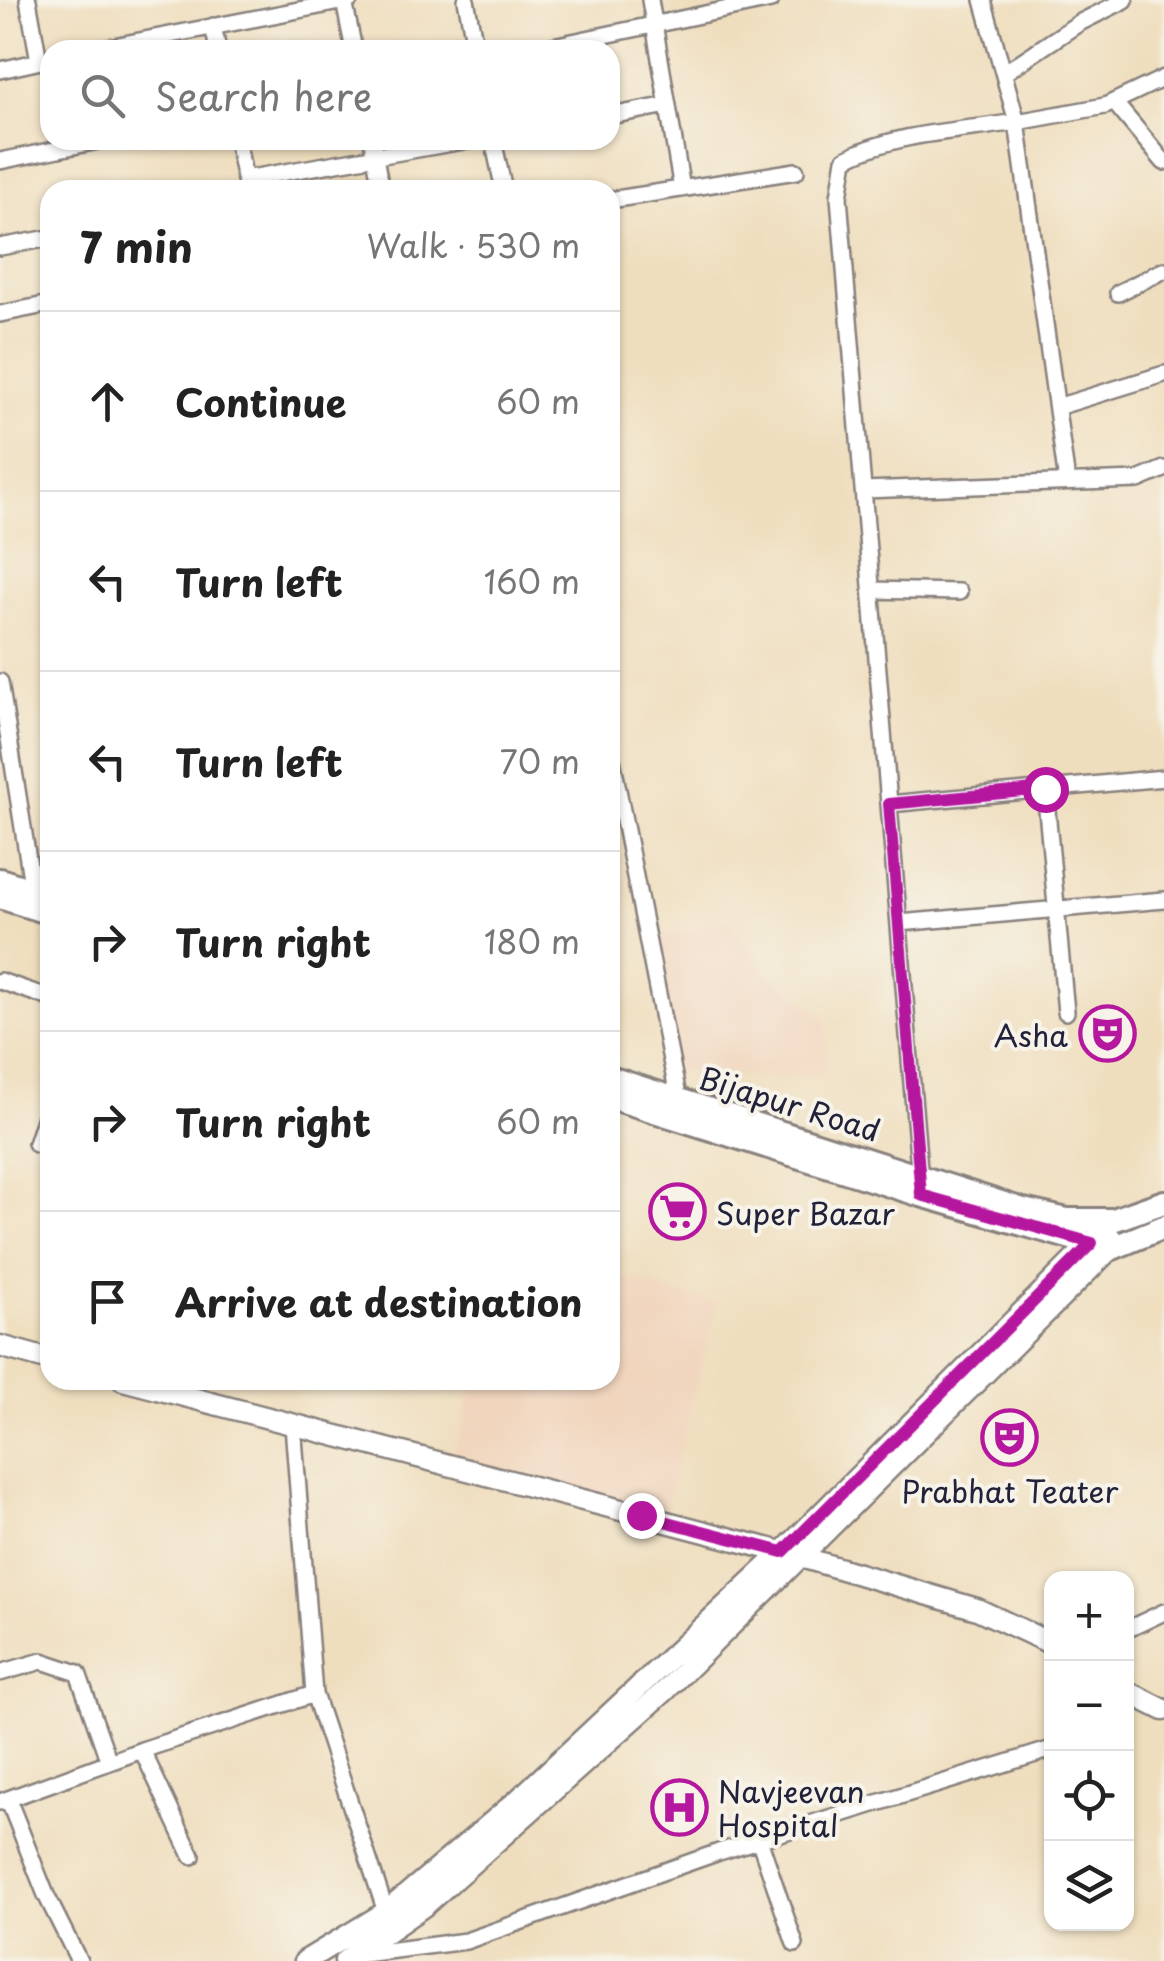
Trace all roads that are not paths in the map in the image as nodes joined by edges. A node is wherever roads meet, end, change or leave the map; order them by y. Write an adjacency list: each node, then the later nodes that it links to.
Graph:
1 (28, 0): 15 (street)
2 (347, 0): 9 (street); 12 (street)
3 (466, 0): 13 (street)
4 (650, 0): 8 (street)
5 (770, 0): 8 (street)
6 (983, 0): 18 (street)
7 (1125, 0): 18 (street)
8 (654, 24): 14 (street); 21 (street)
9 (213, 26): 10 (street); 11 (street)
10 (143, 40)
11 (216, 40)
12 (353, 40)
13 (474, 40)
14 (580, 40)
15 (40, 42)
16 (40, 61): 17 (street)
17 (0, 70)
18 (1004, 72): 23 (street)
19 (1164, 78): 20 (street)
20 (1114, 102): 23 (street); 30 (street)
21 (668, 106): 22 (street); 36 (street)
22 (620, 114)
23 (1017, 122): 45 (street); 48 (street)
24 (52, 150): 29 (street)
25 (239, 150): 32 (street)
26 (366, 150): 33 (street)
27 (373, 150): 34 (street)
28 (495, 150): 35 (street)
29 (0, 160)
30 (1164, 162)
31 (796, 171): 36 (street)
32 (245, 180)
33 (260, 180)
34 (379, 180)
35 (502, 180)
36 (682, 188): 37 (street)
37 (620, 198)
38 (40, 240): 39 (street)
39 (0, 247)
40 (1164, 270): 41 (street)
41 (1118, 293)
42 (40, 306): 43 (street)
43 (0, 314)
44 (1164, 374): 45 (street)
45 (1056, 407): 47 (street)
46 (1164, 468): 47 (street)
47 (1067, 482): 48 (street)
48 (863, 490): 49 (street)
49 (871, 590): 50 (street); 55 (street)
50 (958, 592)
51 (0, 682): 57 (street)
52 (1164, 778): 53 (street)
53 (1045, 789): 55 (street); 62 (street)
54 (620, 803): 69 (street)
55 (889, 804): 63 (street)
56 (0, 880): 58 (main road)
57 (40, 883)
58 (40, 892)
59 (0, 897): 61 (main road)
60 (1164, 900): 62 (street)
61 (40, 910)
62 (1056, 910): 63 (street); 66 (street)
63 (899, 923): 72 (street)
64 (0, 981): 65 (street)
65 (40, 995)
66 (1066, 1012)
67 (620, 1083): 69 (main road, Bijapur Road)
68 (620, 1099): 69 (main road)
69 (677, 1109): 72 (main road, Bijapur Road)
70 (40, 1132): 71 (street)
71 (36, 1144)
72 (920, 1185): 74 (main road, Bijapur Road); 76 (main road)
73 (1164, 1202): 74 (main road, Bijapur Road)
74 (1113, 1220): 76 (main road)
75 (1164, 1227): 76 (main road)
76 (1101, 1246): 81 (main road)
77 (0, 1346): 78 (main road)
78 (40, 1357)
79 (160, 1390): 80 (main road)
80 (293, 1425): 81 (main road); 86 (street)
81 (792, 1554): 84 (main road); 95 (main road); 98 (main road)
82 (1164, 1612): 83 (street)
83 (1134, 1626)
84 (1044, 1640)
85 (0, 1672): 91 (street)
86 (314, 1694): 89 (street); 95 (street)
87 (1134, 1696): 88 (main road)
88 (1164, 1710)
89 (142, 1750): 91 (street); 94 (street)
90 (1046, 1751): 93 (street)
91 (108, 1762): 92 (street)
92 (4, 1800): 99 (street)
93 (760, 1840): 96 (street); 97 (street)
94 (192, 1856)
95 (386, 1912): 100 (main road)
96 (796, 1944)
97 (398, 1956): 98 (street)
98 (350, 1958)
99 (79, 1961)
100 (305, 1961)

